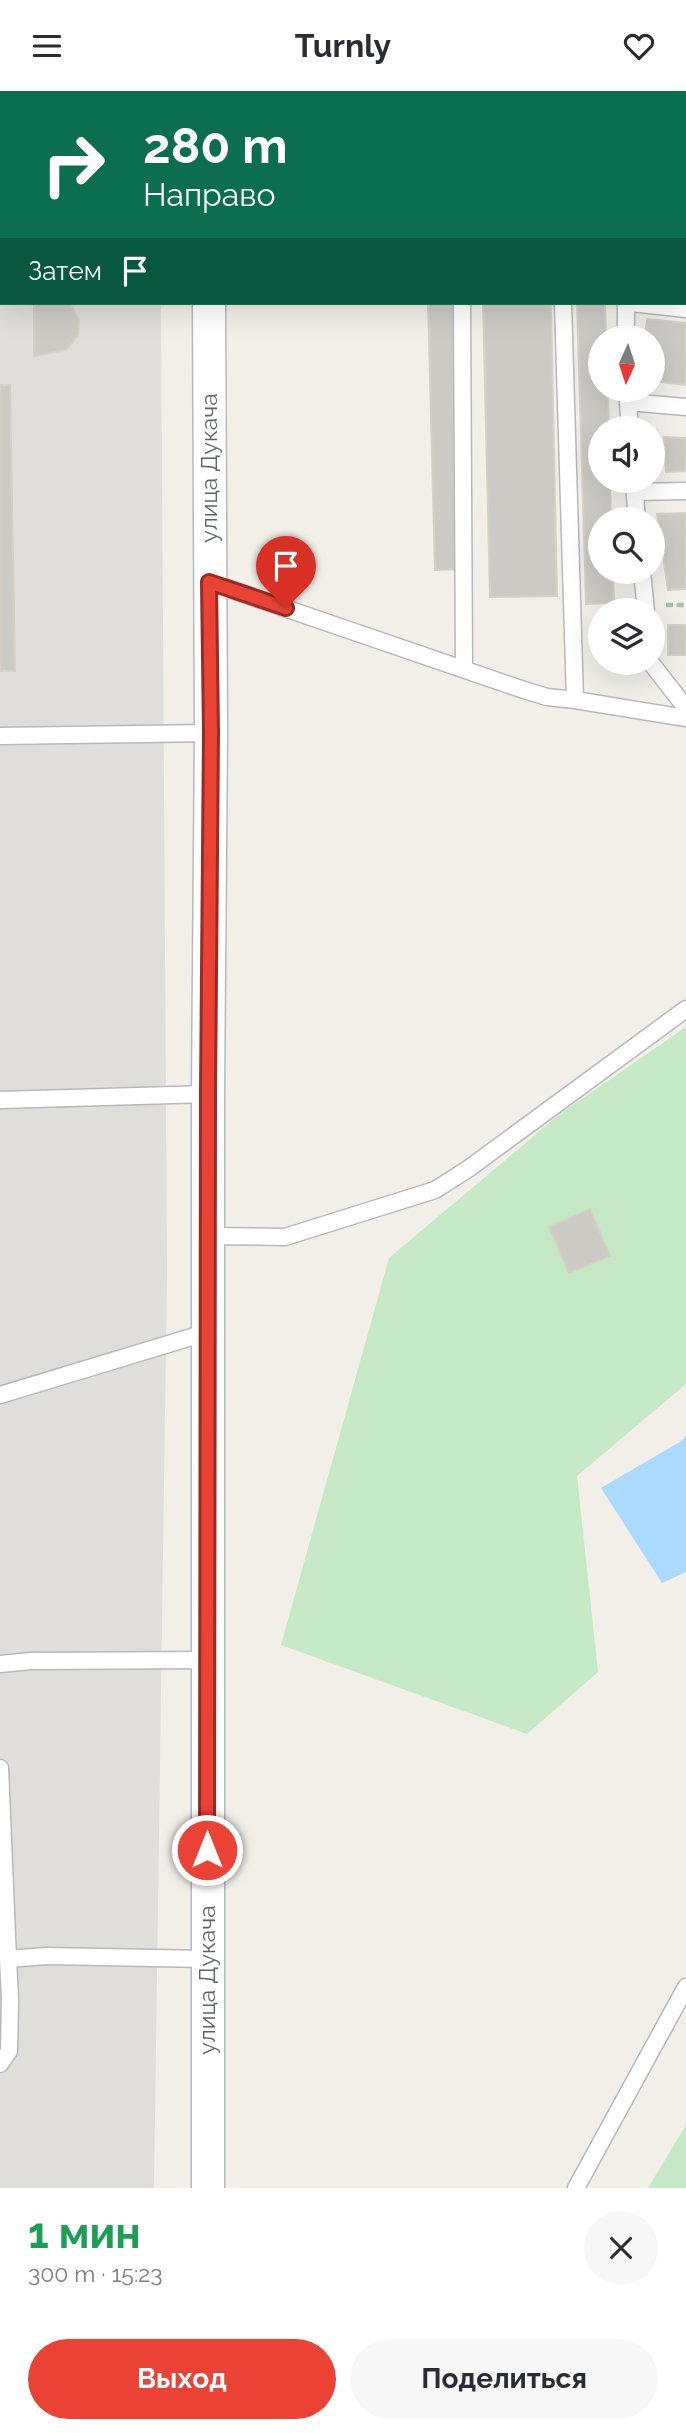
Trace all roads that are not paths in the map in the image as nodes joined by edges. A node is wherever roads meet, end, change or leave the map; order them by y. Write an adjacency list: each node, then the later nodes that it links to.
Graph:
1 (209, 305): 12 (street, улица Дукача)
2 (462, 305): 13 (lane)
3 (563, 305): 15 (lane)
4 (625, 305): 7 (lane)
5 (649, 305): 6 (lane)
6 (686, 309)
7 (626, 325)
8 (665, 403): 9 (lane)
9 (686, 407)
10 (665, 489): 11 (lane)
11 (686, 491)
12 (209, 582): 13 (lane); 18 (street, улица Дукача)
13 (464, 668): 15 (lane)
14 (660, 675): 16 (lane)
15 (575, 700): 17 (lane)
16 (686, 708)
17 (686, 718)
18 (211, 733): 19 (lane); 21 (street, улица Дукача)
19 (0, 736)
20 (686, 1009): 23 (lane)
21 (208, 1094): 22 (lane); 23 (street, улица Дукача)
22 (0, 1100)
23 (208, 1236): 24 (street, улица Дукача)
24 (208, 1332): 25 (lane); 26 (street, улица Дукача)
25 (0, 1395)
26 (207, 1660): 27 (lane); 30 (street, улица Дукача)
27 (0, 1664)
28 (0, 1768): 29 (lane)
29 (8, 1959): 30 (lane); 32 (lane)
30 (207, 1959): 33 (street, улица Дукача)
31 (686, 1987): 34 (lane)
32 (0, 2064)
33 (208, 2188)
34 (576, 2188)

